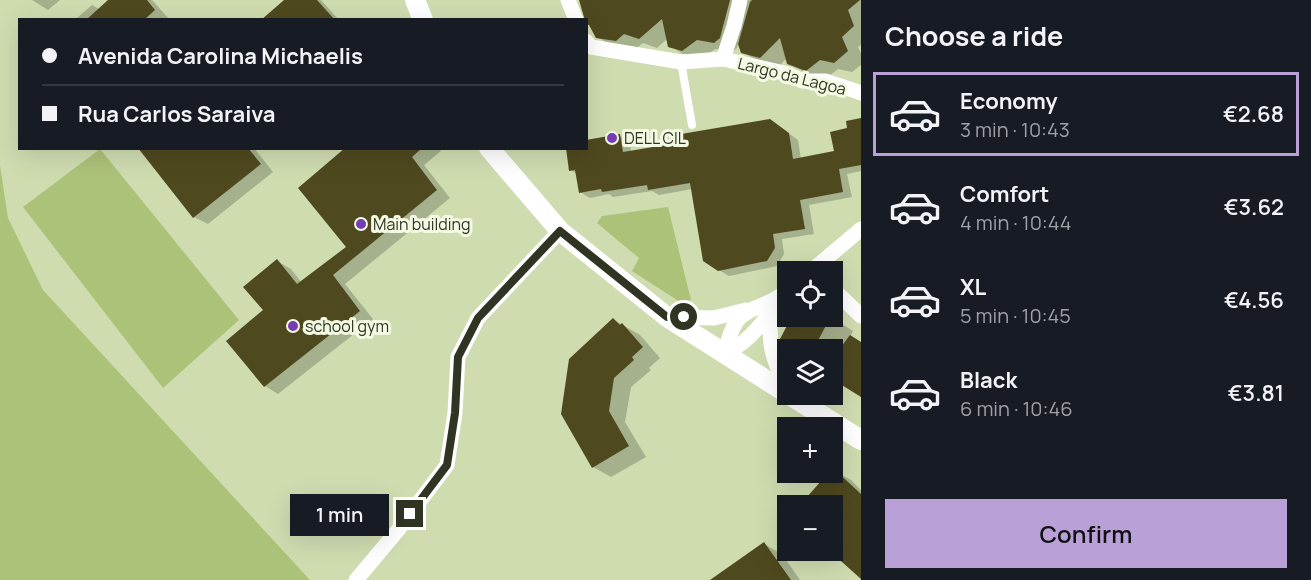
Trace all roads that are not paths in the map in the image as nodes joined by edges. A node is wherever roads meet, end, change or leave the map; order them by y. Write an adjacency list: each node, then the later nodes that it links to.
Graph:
1 (415, 0): 4 (street)
2 (568, 0): 5 (street)
3 (740, 0): 7 (street, Largo da Lagoa)
4 (422, 18)
5 (575, 18)
6 (588, 43): 8 (street, Largo da Lagoa)
7 (723, 59): 8 (street, Largo da Lagoa); 9 (street, Largo da Lagoa)
8 (681, 62): 10 (lane)
9 (861, 93)
10 (692, 125)
11 (491, 150): 13 (street)
12 (861, 229): 14 (street)
13 (560, 231): 21 (street); 27 (street)
14 (826, 261)
15 (777, 297): 18 (street)
16 (843, 299): 20 (street)
17 (777, 303): 19 (street)
18 (749, 310): 21 (street); 22 (street)
19 (771, 312): 22 (street); 23 (street)
20 (861, 316)
21 (667, 317): 22 (street)
22 (725, 354): 24 (street)
23 (777, 365)
24 (777, 386)
25 (807, 405): 26 (street)
26 (861, 440)
27 (356, 580)

